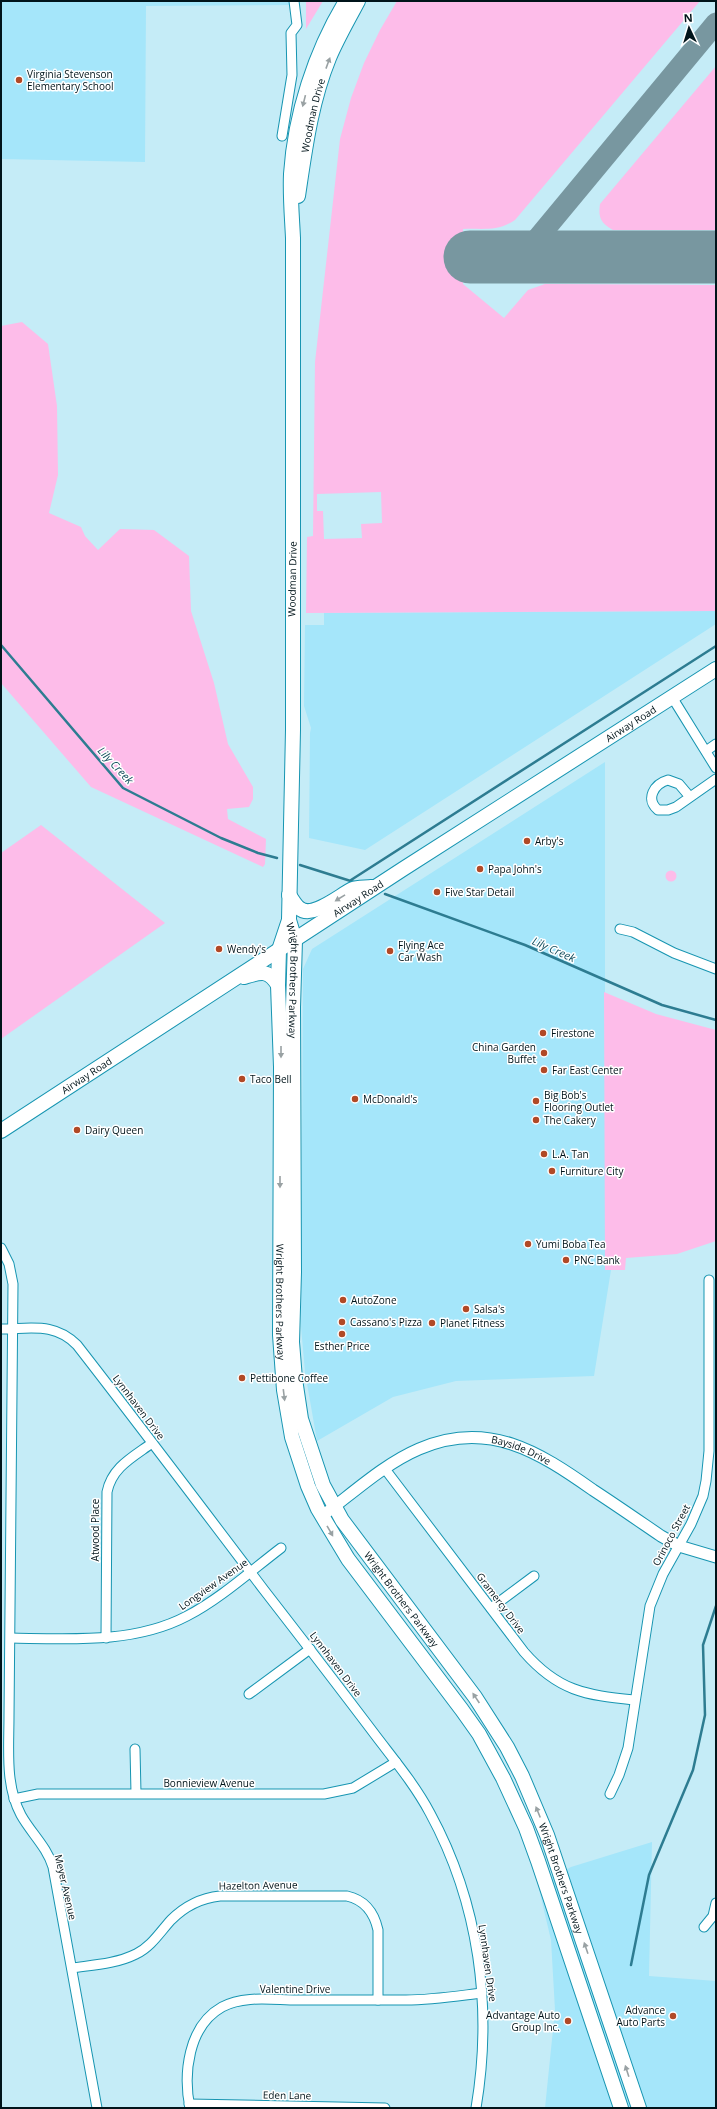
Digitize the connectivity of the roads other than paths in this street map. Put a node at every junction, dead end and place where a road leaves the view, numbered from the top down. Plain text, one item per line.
1 (294, 1) edge
2 (346, 1) edge
3 (358, 1) edge
4 (282, 136) dead end
5 (293, 238) junction
6 (716, 669) edge
7 (672, 697) junction
8 (716, 744) edge
9 (706, 751) junction
10 (716, 768) edge
11 (716, 779) edge
12 (690, 796) dead end
13 (376, 886) junction
14 (289, 895) junction
15 (289, 920) joint
16 (620, 929) dead end
17 (286, 945) junction
18 (716, 968) edge
19 (232, 980) junction
20 (278, 985) junction
21 (1, 1131) edge
22 (1, 1248) edge
23 (709, 1280) dead end
24 (1, 1329) edge
25 (13, 1329) junction
26 (152, 1443) junction
27 (385, 1469) junction
28 (335, 1506) junction
29 (322, 1516) junction
30 (680, 1546) junction
31 (281, 1548) dead end
32 (716, 1558) edge
33 (251, 1571) junction
34 (534, 1576) dead end
35 (491, 1608) junction
36 (11, 1638) junction
37 (106, 1638) junction
38 (310, 1649) junction
39 (249, 1694) dead end
40 (634, 1700) junction
41 (5, 1716) edge
42 (134, 1748) dead end
43 (396, 1762) junction
44 (136, 1793) junction
45 (610, 1794) dead end
46 (14, 1799) junction
47 (716, 1903) edge
48 (704, 1927) dead end
49 (72, 1968) junction
50 (482, 1993) junction
51 (378, 2000) junction
52 (189, 2106) edge
53 (97, 2108) edge
54 (385, 2108) edge
55 (476, 2108) edge
56 (621, 2108) edge
57 (640, 2108) edge

1 - 4 street
2 -> 5 main road, Woodman Drive
5 -> 3 main road, Woodman Drive
5 - 14 main road, Woodman Drive
6 - 7 main road, Airway Road
7 - 9 street
7 - 13 main road, Airway Road
8 - 9 street
9 - 10 street
11 - 12 street
13 -> 14 main road
13 - 17 main road, Airway Road
14 - 15 main road, Woodman Drive
15 - 17 main road, Wright Brothers Parkway
16 - 18 street
17 - 19 main road, Airway Road
17 - 20 main road, Wright Brothers Parkway
17 - 28 main road, Wright Brothers Parkway
19 - 20 main road
19 - 21 main road, Airway Road
20 -> 29 main road, Wright Brothers Parkway
22 - 25 street, Meyer Avenue
23 - 30 street, Orinoco Street
24 - 25 street, Lynnhaven Drive
25 - 26 street, Lynnhaven Drive
25 - 36 street, Meyer Avenue
26 - 33 street, Lynnhaven Drive
26 - 37 street, Atwood Place
27 - 28 street, Bayside Drive
27 - 30 street, Bayside Drive
27 - 35 street, Gramercy Drive
28 - 29 street, Bayside Drive
57 -> 28 main road, Wright Brothers Parkway
29 -> 56 main road, Wright Brothers Parkway
30 - 32 street, Bayside Drive
30 - 40 street, Orinoco Street
31 - 33 street, Longview Avenue
33 - 37 street, Longview Avenue
33 - 38 street, Lynnhaven Drive
34 - 35 street
35 - 40 street, Gramercy Drive
36 - 37 street, Longview Avenue
36 - 41 street, Meyer Avenue
38 - 39 street
38 - 43 street, Lynnhaven Drive
40 - 45 street, Orinoco Street
41 - 46 street, Meyer Avenue
42 - 44 street
43 - 44 street, Bonnieview Avenue
43 - 50 street, Lynnhaven Drive
44 - 46 street, Bonnieview Avenue
46 - 49 street, Meyer Avenue
47 - 48 street
49 - 51 street, Hazelton Avenue
49 - 53 street, Meyer Avenue
50 - 51 street, Valentine Drive
50 - 55 street, Lynnhaven Drive
51 - 52 street, Valentine Drive
52 - 54 street, Eden Lane

